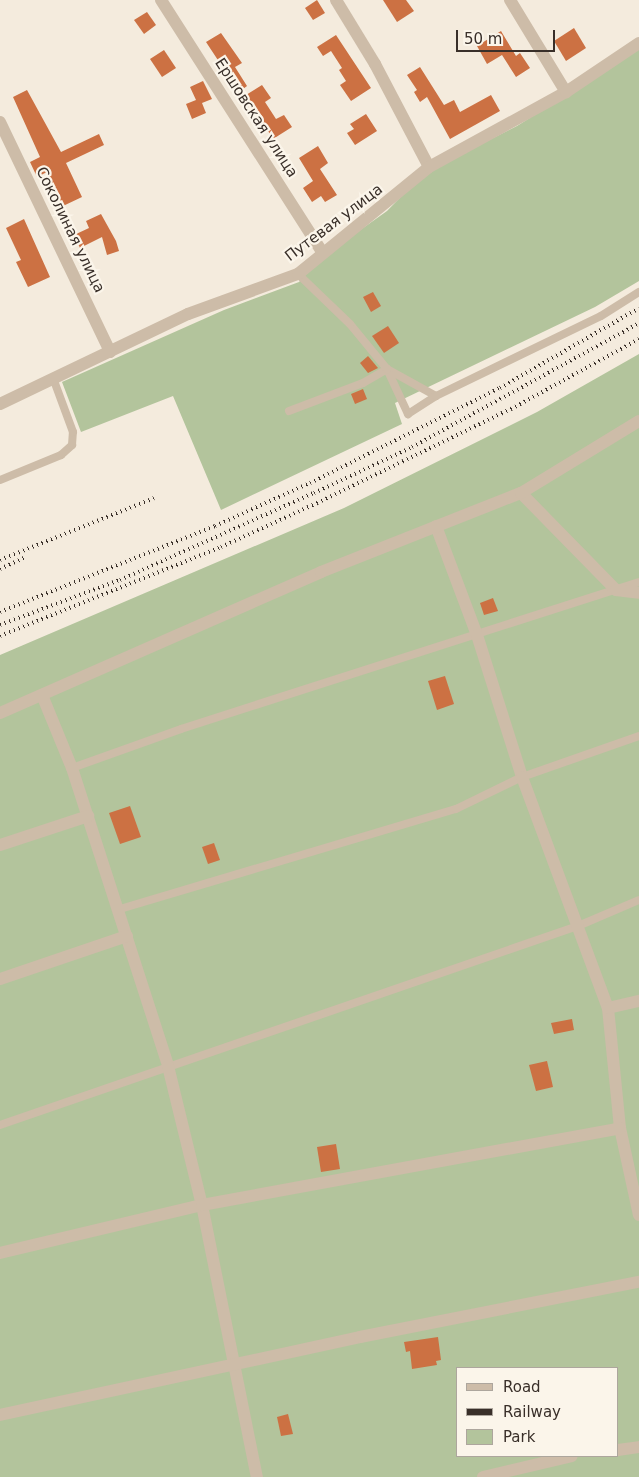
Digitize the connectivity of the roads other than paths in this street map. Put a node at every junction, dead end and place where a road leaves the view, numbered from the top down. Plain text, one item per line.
1 (161, 0) edge
2 (336, 0) edge
3 (510, 0) edge
4 (639, 43) edge
5 (566, 92) junction
6 (0, 122) edge
7 (429, 167) junction
8 (323, 253) junction
9 (298, 274) junction
10 (639, 292) edge
11 (110, 352) junction
12 (387, 369) junction
13 (53, 378) junction
14 (436, 396) junction
15 (0, 404) edge
16 (289, 411) dead end
17 (639, 420) edge
18 (0, 480) edge
19 (521, 493) junction
20 (436, 526) junction
21 (639, 582) edge
22 (616, 590) junction
23 (639, 593) edge
24 (477, 635) junction
25 (42, 695) junction
26 (0, 713) edge
27 (639, 736) edge
28 (72, 768) junction
29 (522, 777) junction
30 (88, 816) junction
31 (0, 845) edge
32 (639, 900) edge
33 (120, 909) junction
34 (578, 926) junction
35 (127, 936) junction
36 (0, 979) edge
37 (639, 1001) edge
38 (608, 1008) junction
39 (168, 1066) junction
40 (0, 1125) edge
41 (620, 1128) junction
42 (202, 1205) junction
43 (639, 1216) edge
44 (0, 1253) edge
45 (639, 1282) edge
46 (232, 1365) junction
47 (0, 1415) edge
48 (639, 1447) edge
49 (619, 1450) edge
50 (568, 1457) edge
51 (257, 1477) edge
52 (483, 1477) edge

1 - 8 street, Ершовская улица
2 - 7 street
3 - 5 street
4 - 5 street, Путевая улица
5 - 7 street, Путевая улица
6 - 11 street, Соколиная улица
7 - 8 street, Путевая улица
8 - 9 street, Путевая улица
9 - 11 street, Путевая улица
9 - 12 lane
10 - 14 lane
11 - 13 street, Путевая улица
12 - 14 lane
12 - 14 lane
12 - 16 lane
13 - 15 street, Путевая улица
13 - 18 lane
17 - 19 street
19 - 20 street
19 - 22 street
20 - 24 street
20 - 25 street
21 - 22 lane
22 - 23 street
22 - 24 lane
24 - 28 lane
24 - 29 street
25 - 26 street
25 - 28 street
27 - 29 lane
28 - 30 street
29 - 33 lane
29 - 34 street
30 - 31 street
30 - 33 street
32 - 34 lane
33 - 35 street
34 - 38 street
34 - 39 lane
35 - 36 street
35 - 39 street
37 - 38 street
38 - 41 street
39 - 40 lane
39 - 42 street
41 - 42 street
41 - 43 street
42 - 44 street
42 - 46 street
45 - 46 street
46 - 47 street
46 - 51 street
48 - 49 street
50 - 52 street

